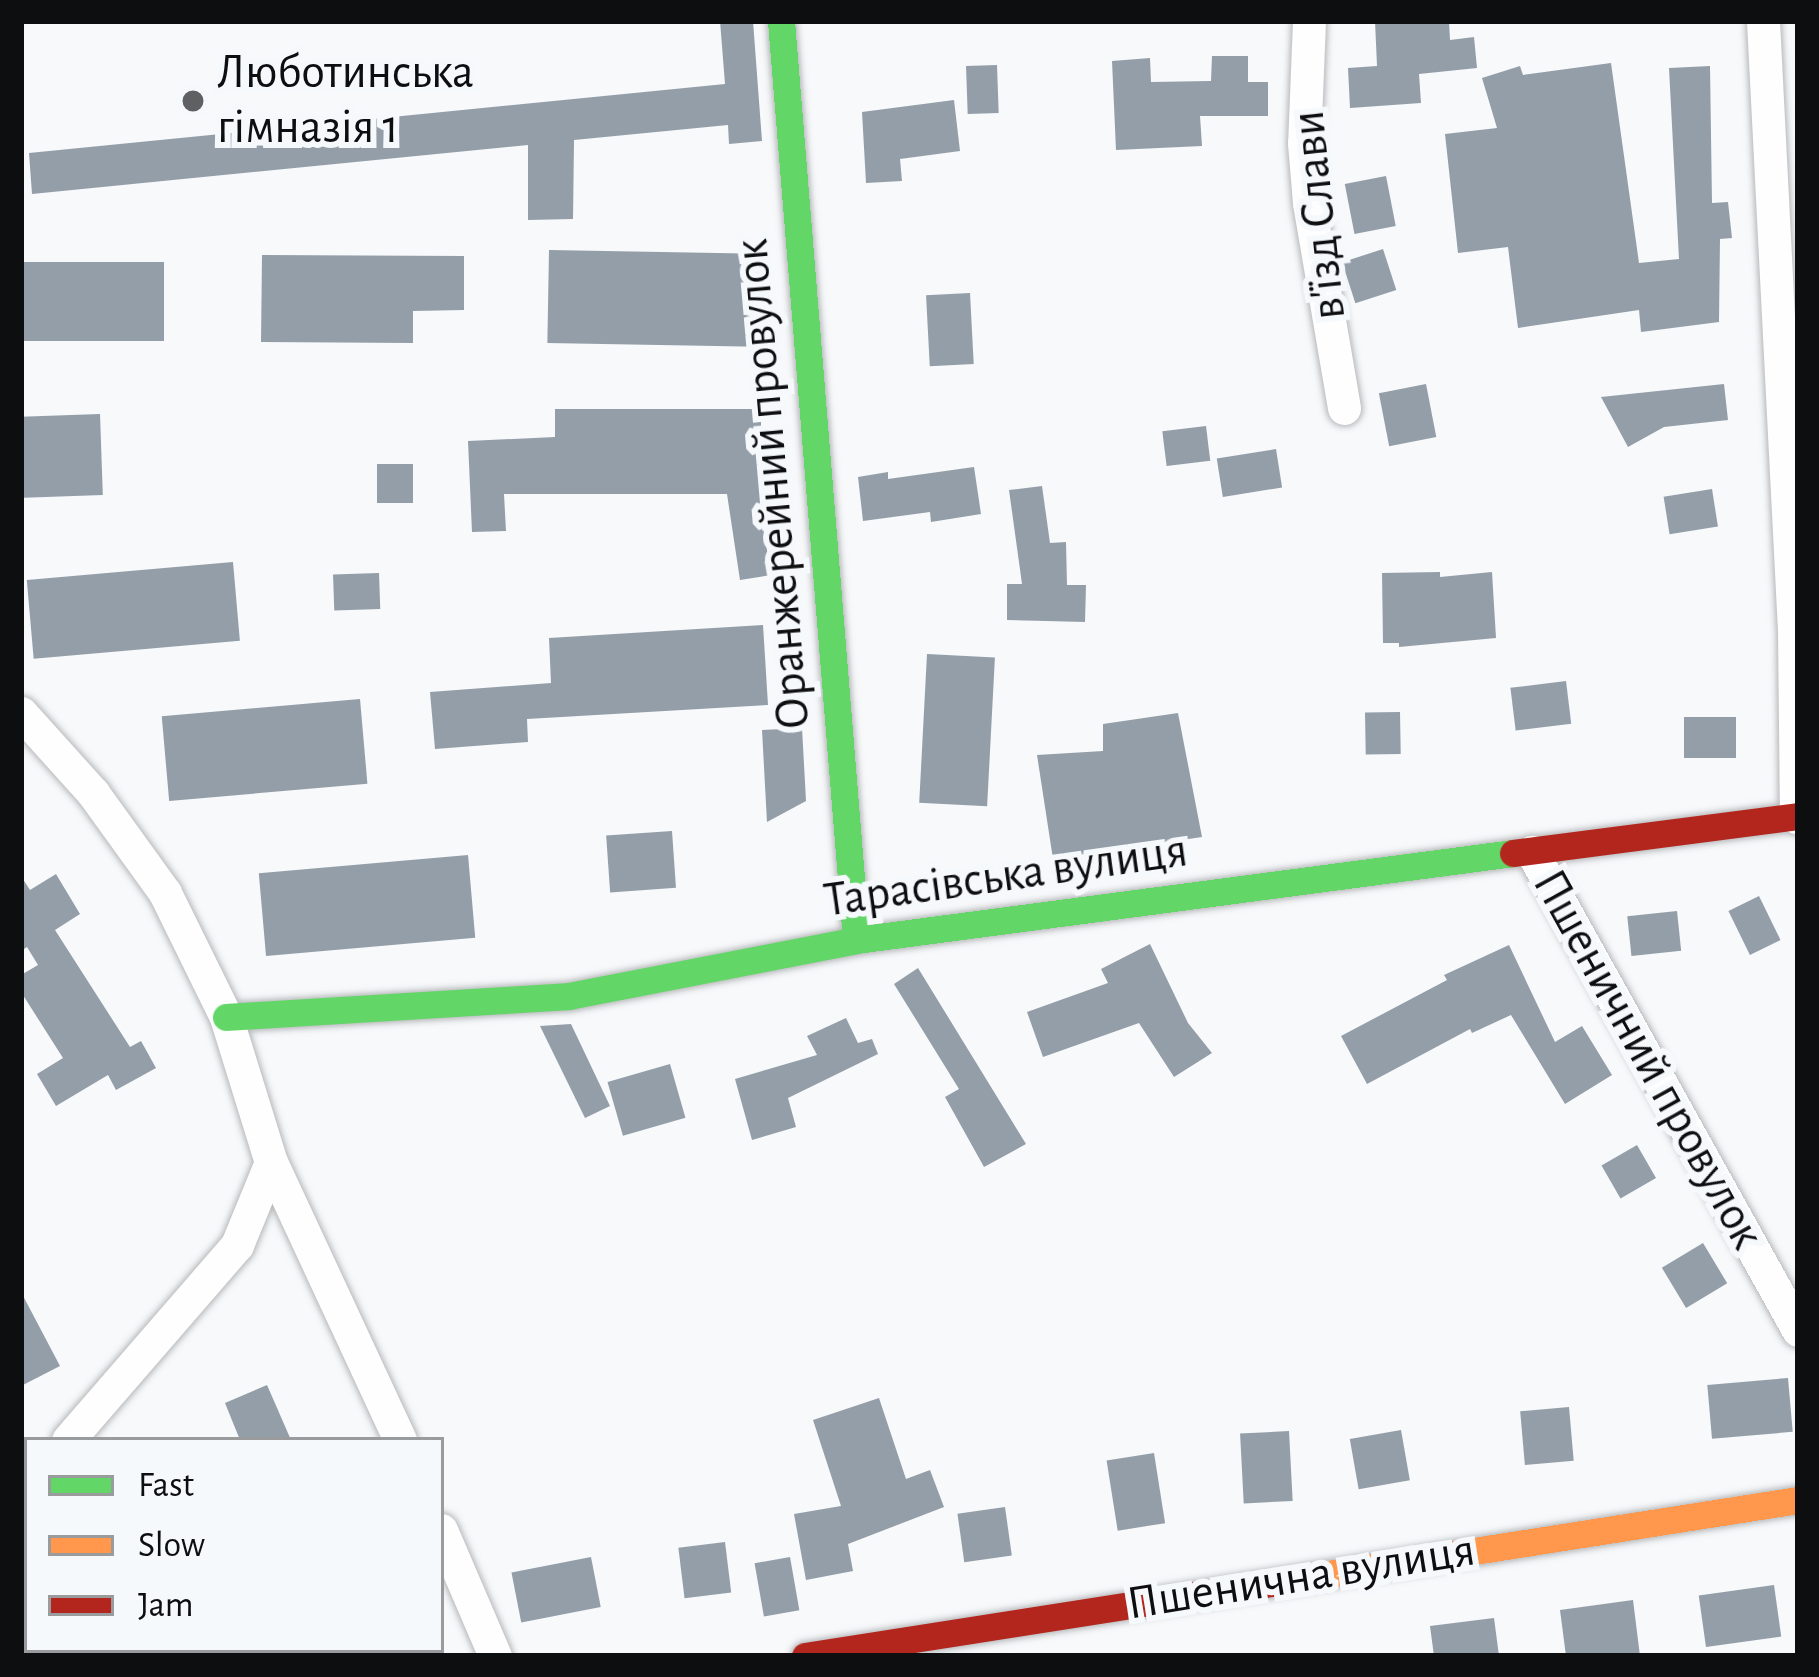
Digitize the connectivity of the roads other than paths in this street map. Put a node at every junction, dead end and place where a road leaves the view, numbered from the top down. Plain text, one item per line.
1 (781, 21) edge
2 (1309, 21) edge
3 (1763, 21) edge
4 (1344, 408) dead end
5 (21, 713) edge
6 (1797, 816) edge
7 (1532, 852) junction
8 (856, 940) junction
9 (226, 1017) junction
10 (272, 1162) junction
11 (1798, 1330) edge
12 (71, 1437) edge
13 (399, 1437) edge
14 (1798, 1500) edge
15 (444, 1537) edge
16 (495, 1656) edge
17 (805, 1656) edge

1 - 8 street, Оранжерейний провулок
2 - 4 street, в'їзд Слави
3 - 6 street
5 - 9 street
6 - 7 street, Тарасівська вулиця
7 - 8 street, Тарасівська вулиця
7 - 11 street, Пшеничний провулок
8 - 9 street, Тарасівська вулиця
9 - 10 street
10 - 12 street
10 - 13 street
14 - 17 street, Пшенична вулиця
15 - 16 street

